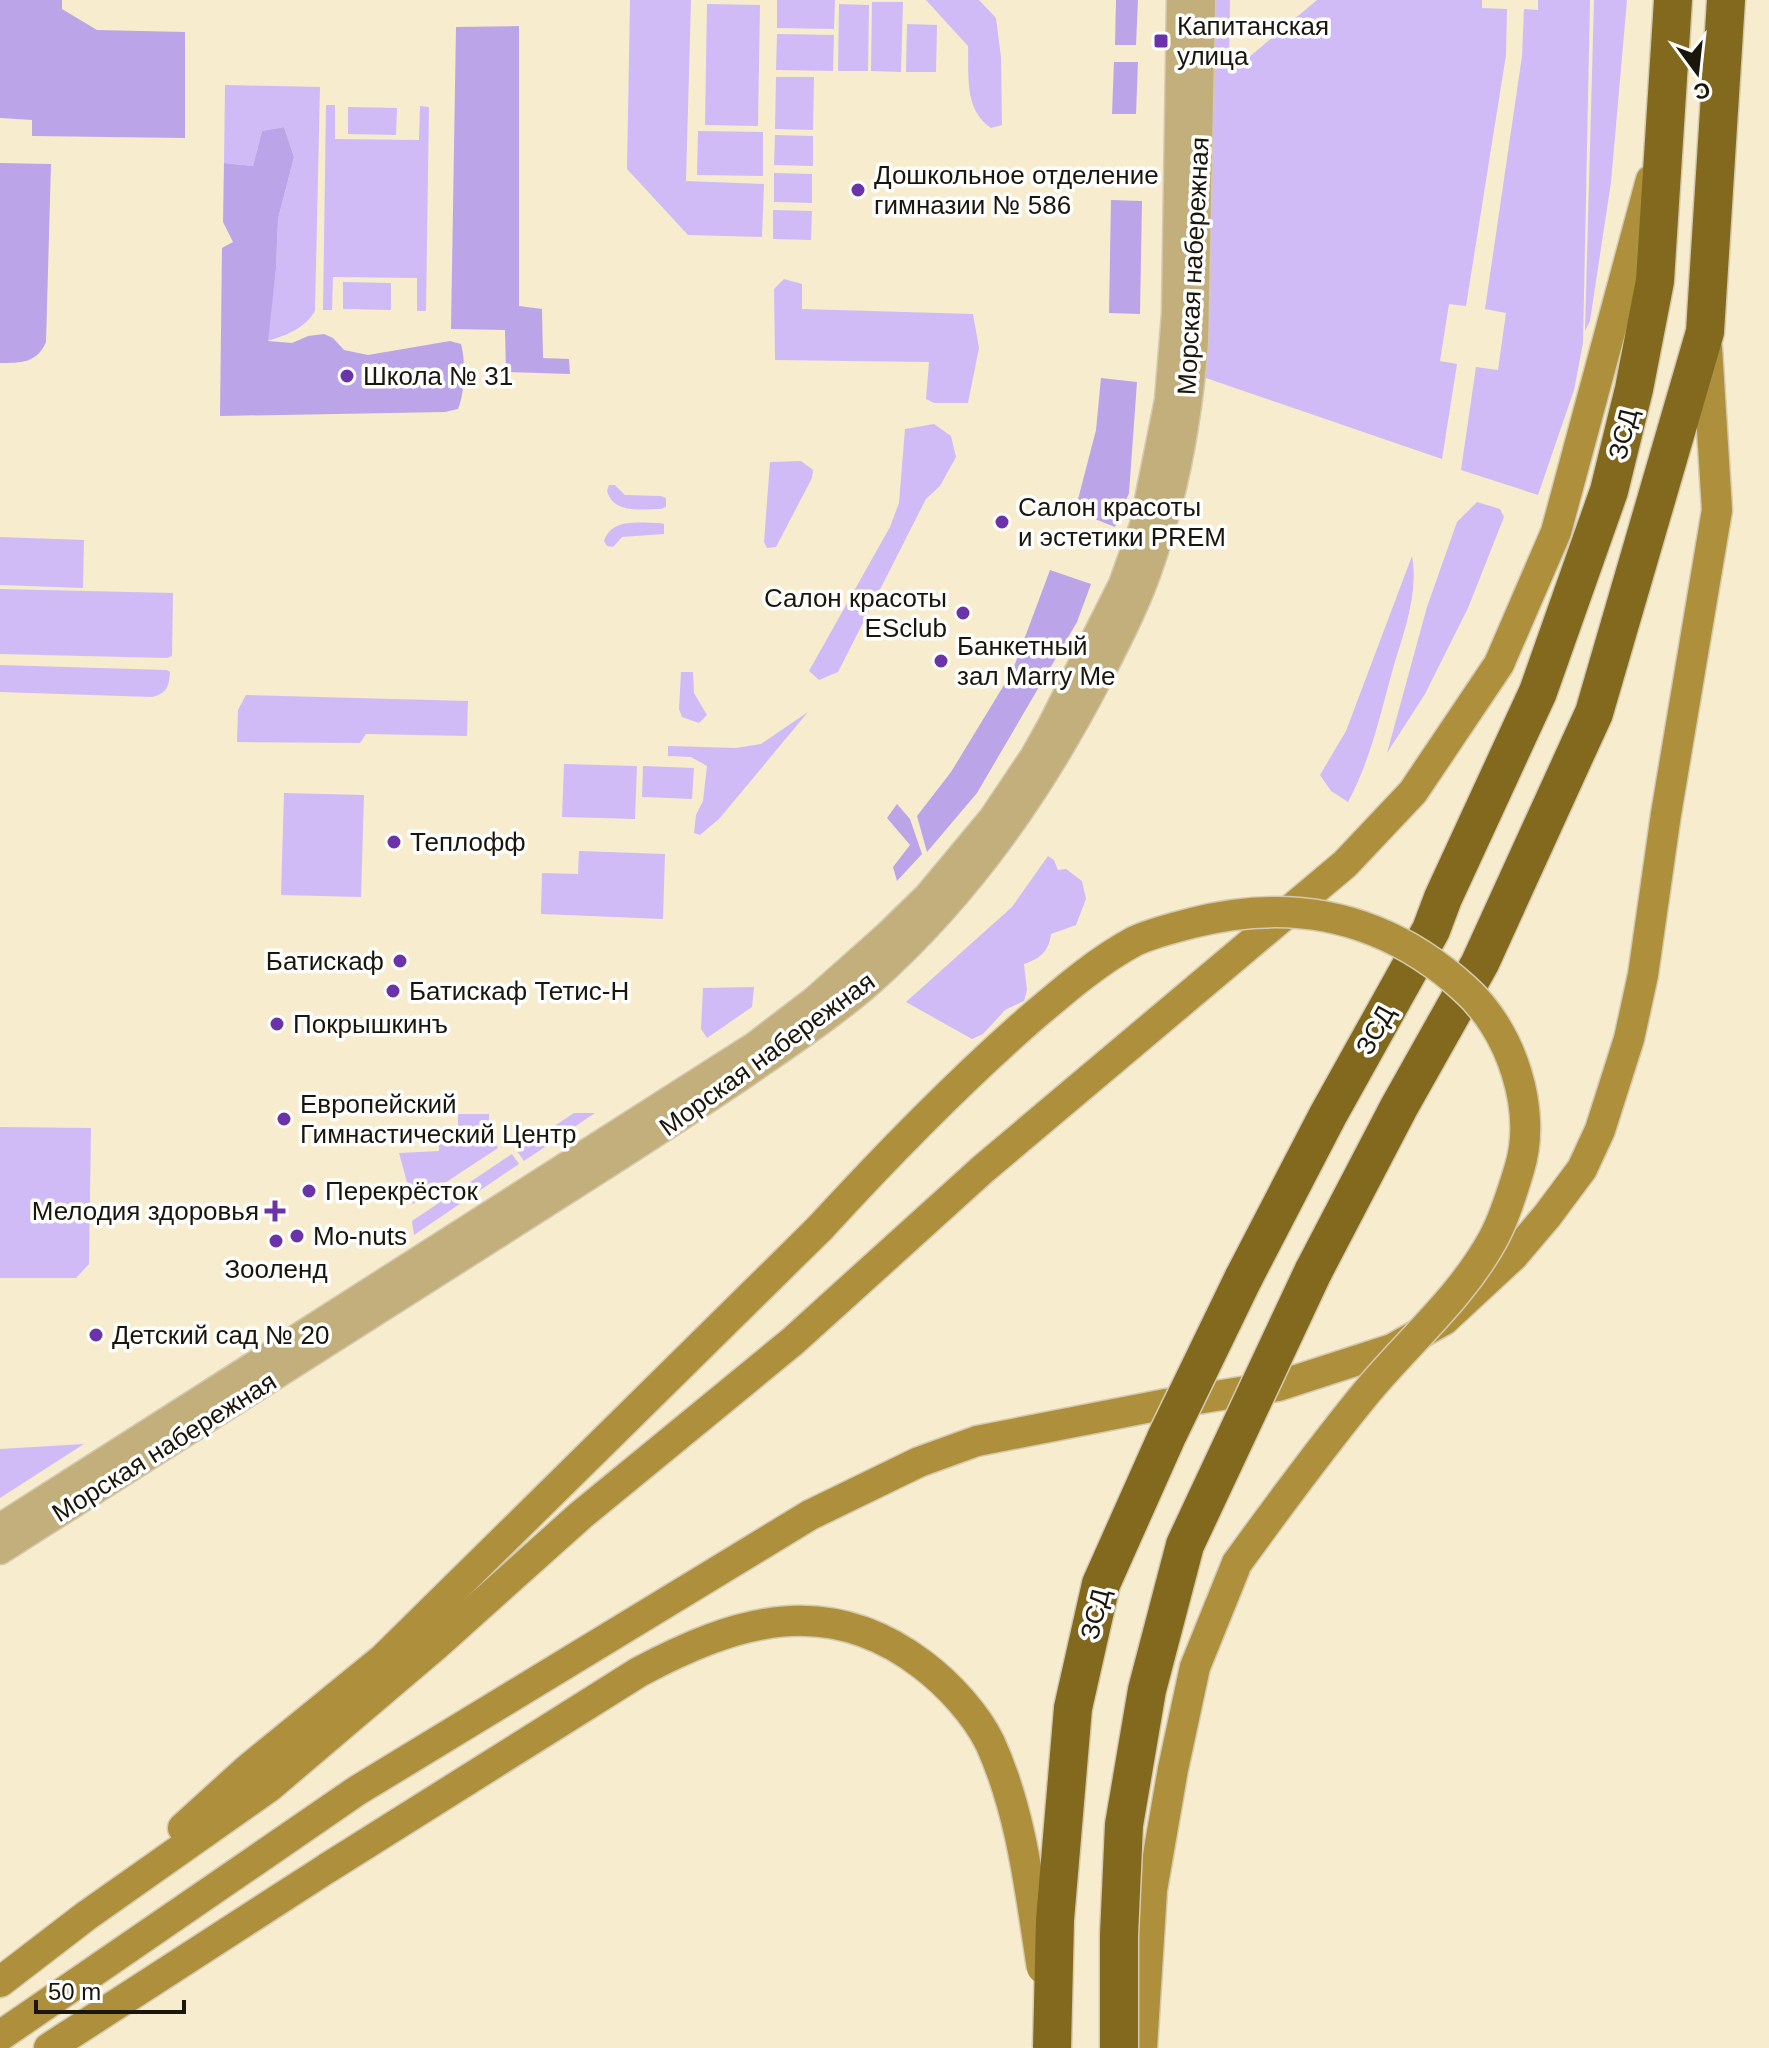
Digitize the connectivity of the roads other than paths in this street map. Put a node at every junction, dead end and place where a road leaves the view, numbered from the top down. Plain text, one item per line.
1 (1180, 0) edge
2 (1202, 0) edge
3 (1673, 0) edge
4 (1726, 0) edge
5 (1666, 124) junction
6 (1705, 332) junction
7 (0, 1527) edge
8 (0, 1551) edge
9 (86, 1916) junction
10 (0, 1982) edge
11 (0, 2036) edge
12 (1052, 2040) edge
13 (49, 2048) edge
14 (1119, 2048) edge
15 (1142, 2048) edge

1 - 7 street, Морская набережная
2 - 8 street, Морская набережная
3 - 5 highway, ЗСД
4 - 6 highway, ЗСД
5 - 9 main road
5 - 12 highway, ЗСД, bridge
6 - 11 main road
6 - 14 highway, ЗСД, bridge
9 - 10 main road
9 - 15 main road, bridge
12 - 13 main road, bridge

